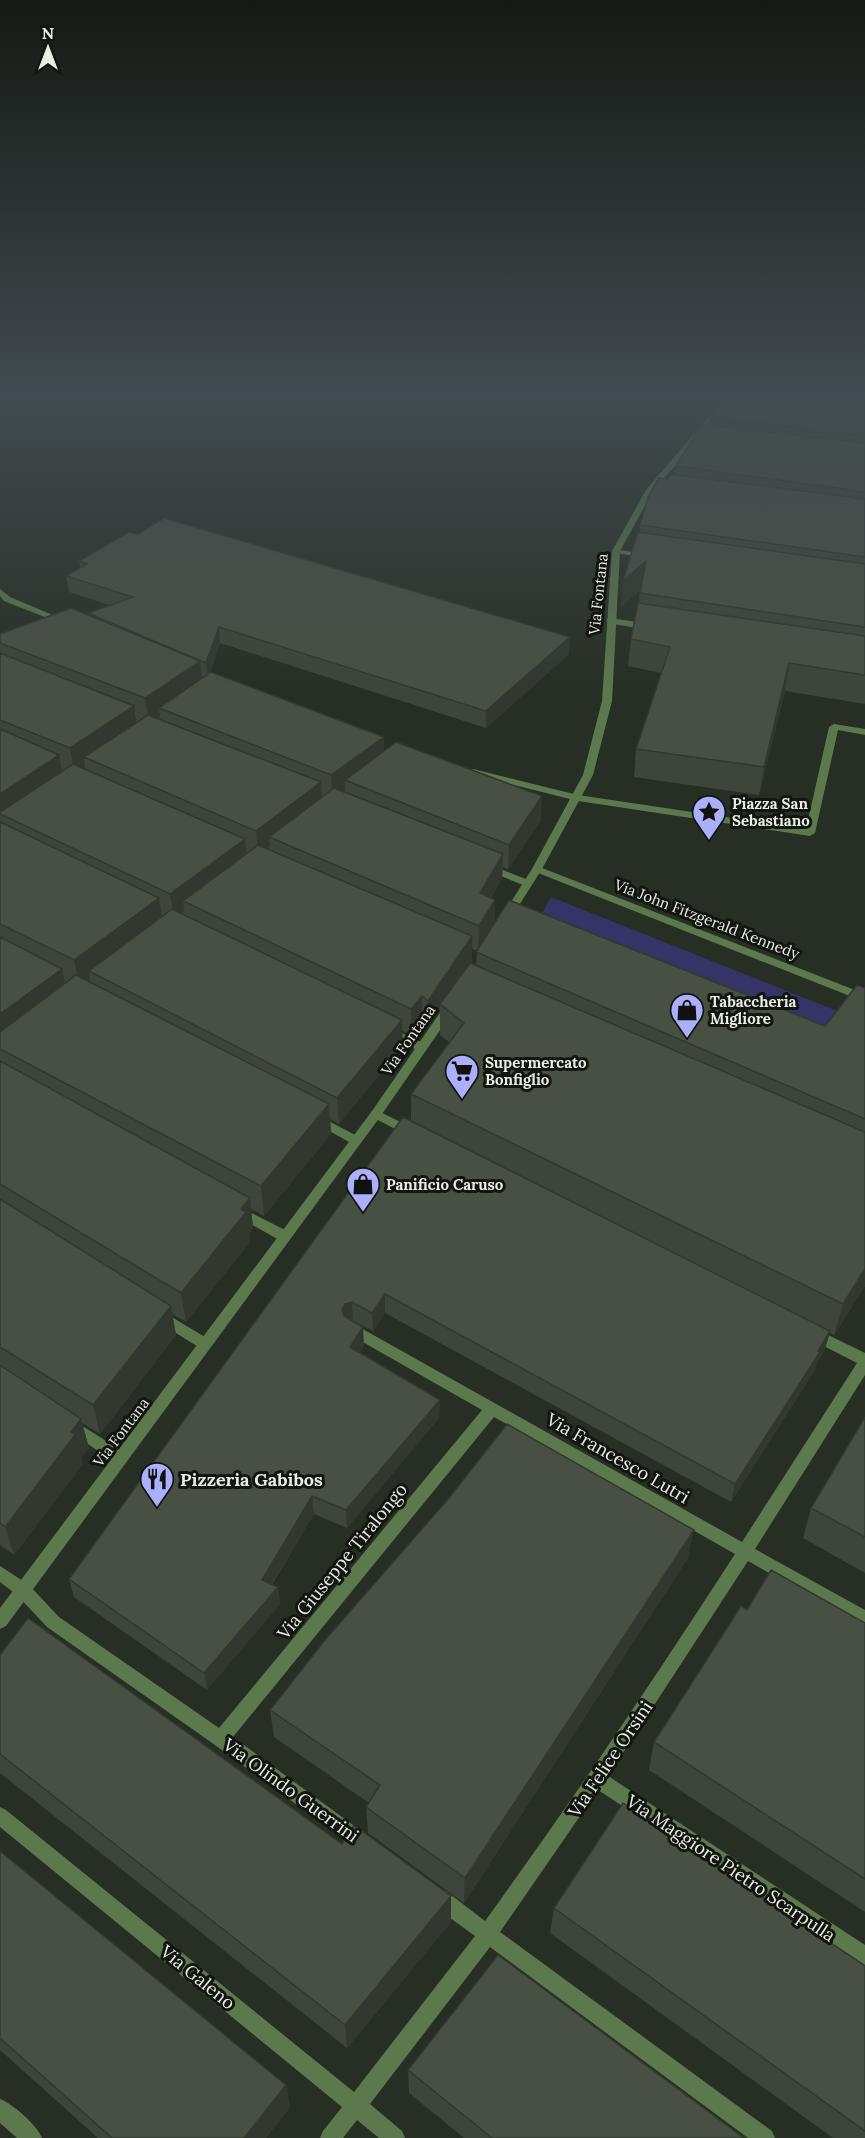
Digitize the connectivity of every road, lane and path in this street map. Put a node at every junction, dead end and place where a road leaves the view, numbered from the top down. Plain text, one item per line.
1 (654, 493) edge
2 (616, 551) junction
3 (661, 558) edge
4 (3, 595) edge
5 (610, 621) junction
6 (74, 626) edge
7 (656, 628) edge
8 (865, 732) edge
9 (462, 769) edge
10 (578, 798) junction
11 (485, 866) edge
12 (537, 869) junction
13 (527, 883) junction
14 (499, 931) edge
15 (459, 994) edge
16 (865, 998) edge
17 (378, 1026) edge
18 (421, 1047) junction
19 (303, 1112) edge
20 (376, 1114) junction
21 (355, 1140) junction
22 (429, 1141) edge
23 (233, 1208) edge
24 (284, 1236) junction
25 (146, 1307) edge
26 (801, 1328) edge
27 (352, 1329) edge
28 (205, 1344) junction
29 (865, 1361) edge
30 (492, 1409) junction
31 (56, 1415) edge
32 (120, 1458) junction
33 (744, 1553) junction
34 (0, 1573) edge
35 (23, 1590) junction
36 (865, 1619) edge
37 (0, 1621) edge
38 (221, 1739) junction
39 (597, 1779) junction
40 (0, 1816) edge
41 (375, 1851) edge
42 (423, 1886) edge
43 (490, 1934) junction
44 (865, 1956) edge
45 (357, 2106) junction
46 (0, 2109) edge
47 (32, 2138) edge
48 (330, 2138) edge
49 (395, 2138) edge
50 (765, 2138) edge

1 - 2 street, Via Fontana
2 - 3 street
2 - 5 street, Via Fontana
4 - 6 street
5 - 7 street
5 - 10 street, Via Fontana
8 - 10 street
9 - 10 street
10 - 12 street, Via Fontana
11 - 13 street
12 - 13 street, Via Fontana
12 - 16 street, Via John Fitzgerald Kennedy
13 - 14 street, Via Fontana
15 - 18 street, Via Fontana
17 - 18 street
18 - 20 street, Via Fontana
19 - 21 street
20 - 21 street, Via Fontana
20 - 22 street
21 - 24 street, Via Fontana
23 - 24 street
24 - 28 street, Via Fontana
25 - 28 street
26 - 29 street
27 - 30 street, Via Francesco Lutri
28 - 32 street, Via Fontana
29 - 33 street, Via Felice Orsini
30 - 33 street, Via Francesco Lutri
30 - 38 street, Via Giuseppe Tiralongo
31 - 32 street
32 - 35 street, Via Fontana
33 - 36 street, Via Francesco Lutri
33 - 39 street, Via Felice Orsini
34 - 35 street, Via Olindo Guerrini
35 - 37 street, Via Fontana
35 - 38 street, Via Olindo Guerrini
38 - 41 street, Via Olindo Guerrini
39 - 43 street, Via Felice Orsini
39 - 44 street, Via Maggiore Pietro Scarpulla
40 - 45 street, Via Galeno
42 - 43 street
43 - 45 street, Via Felice Orsini
43 - 50 street
45 - 48 street, Via Felice Orsini
45 - 49 street, Via Galeno
46 - 47 street

